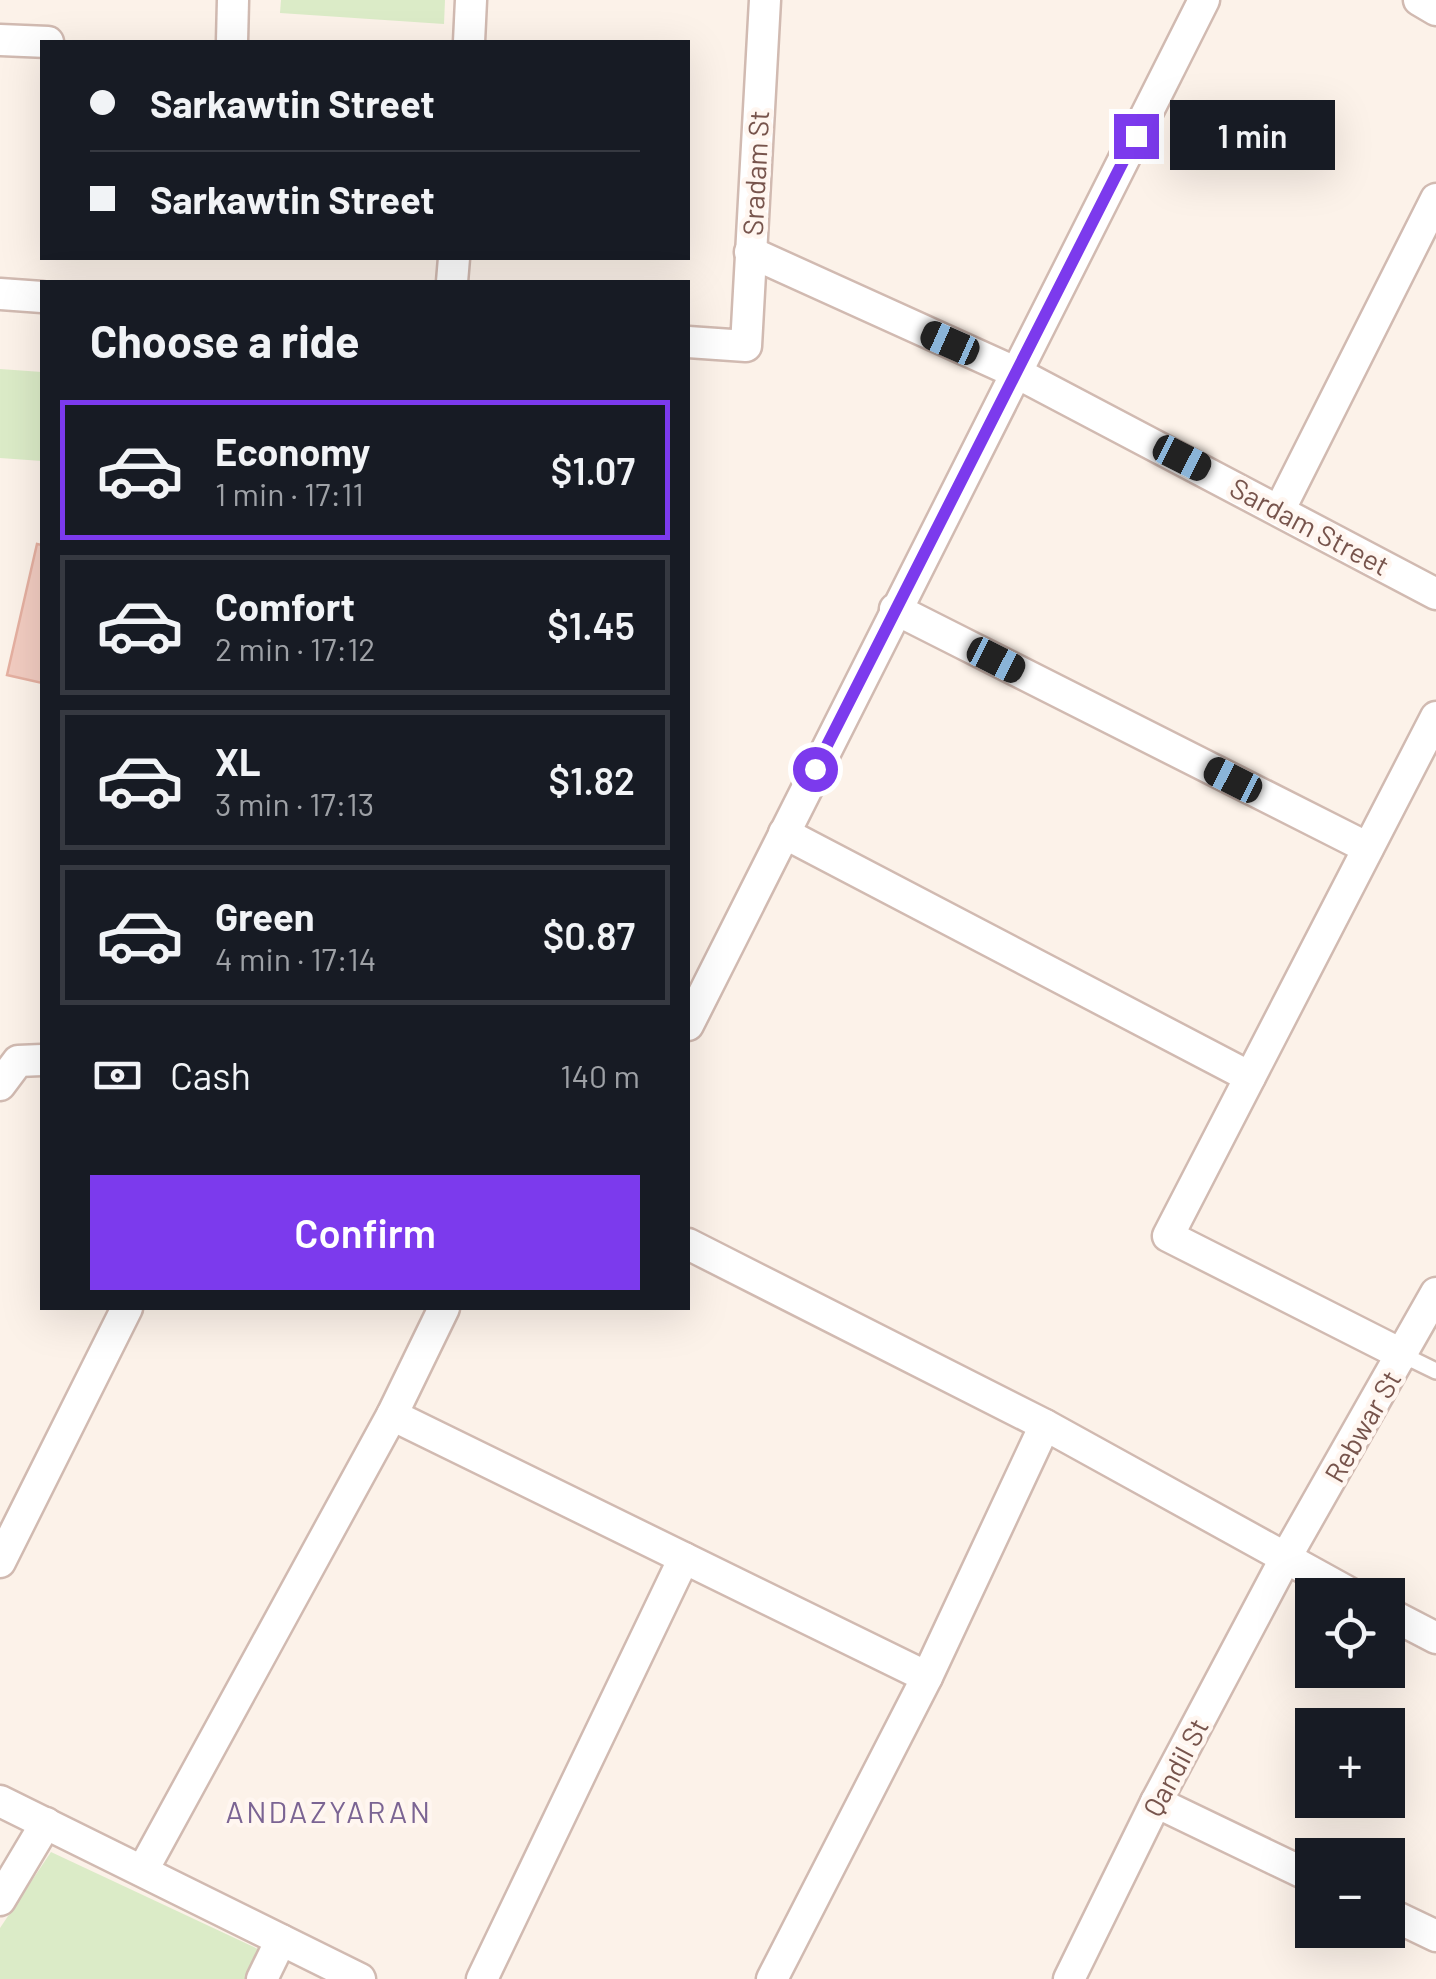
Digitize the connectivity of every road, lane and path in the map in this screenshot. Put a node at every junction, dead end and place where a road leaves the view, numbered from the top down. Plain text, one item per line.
1 (234, 0) edge
2 (472, 0) edge
3 (765, 0) edge
4 (1204, 0) edge
5 (1418, 0) edge
6 (1436, 10) edge
7 (0, 40) edge
8 (232, 40) edge
9 (468, 40) edge
10 (40, 42) edge
11 (1436, 198) edge
12 (750, 252) junction
13 (1424, 256) edge
14 (0, 294) edge
15 (40, 296) edge
16 (690, 342) edge
17 (1017, 373) junction
18 (1280, 509) junction
19 (1436, 594) edge
20 (894, 609) junction
21 (1436, 717) edge
22 (784, 833) junction
23 (1368, 848) junction
24 (690, 1021) edge
25 (40, 1060) edge
26 (1250, 1077) junction
27 (0, 1084) edge
28 (690, 1245) edge
29 (1436, 1293) edge
30 (126, 1310) edge
31 (443, 1310) edge
32 (1403, 1355) junction
33 (1436, 1371) edge
34 (392, 1414) junction
35 (1045, 1425) junction
36 (684, 1558) junction
37 (1286, 1558) junction
38 (0, 1562) edge
39 (1322, 1578) edge
40 (1405, 1622) edge
41 (1436, 1638) edge
42 (927, 1678) junction
43 (0, 1801) edge
44 (1156, 1802) junction
45 (46, 1823) junction
46 (1295, 1869) edge
47 (144, 1870) junction
48 (0, 1900) edge
49 (1405, 1921) edge
50 (1436, 1936) edge
51 (281, 1940) junction
52 (262, 1979) edge
53 (360, 1979) edge
54 (482, 1979) edge
55 (772, 1979) edge
56 (1068, 1979) edge

1 - 8 street
2 - 9 street
3 - 12 street, Sradam St
4 - 17 street
5 - 6 street
7 - 10 street
11 - 13 street
12 - 16 street, Sradam St
12 - 17 street, Sardam Street
13 - 18 street
14 - 15 street
17 - 18 street, Sardam Street
17 - 20 street
18 - 19 street, Sardam Street
20 - 22 street
20 - 23 street
21 - 23 street
22 - 24 street
22 - 26 street
23 - 26 street
25 - 27 street
26 - 32 street
28 - 35 street
29 - 32 street, Rebwar St
30 - 38 street
31 - 34 street
32 - 33 lane
32 - 37 street, Rebwar St
34 - 36 street
34 - 47 street
35 - 37 street
35 - 42 street
36 - 42 street
36 - 54 street
37 - 39 street
37 - 44 street, Qandil St
40 - 41 street
42 - 55 street
43 - 45 street
44 - 46 street
44 - 56 street, Qandil St
45 - 47 street
45 - 48 street
47 - 51 street
49 - 50 street
51 - 52 street
51 - 53 street

